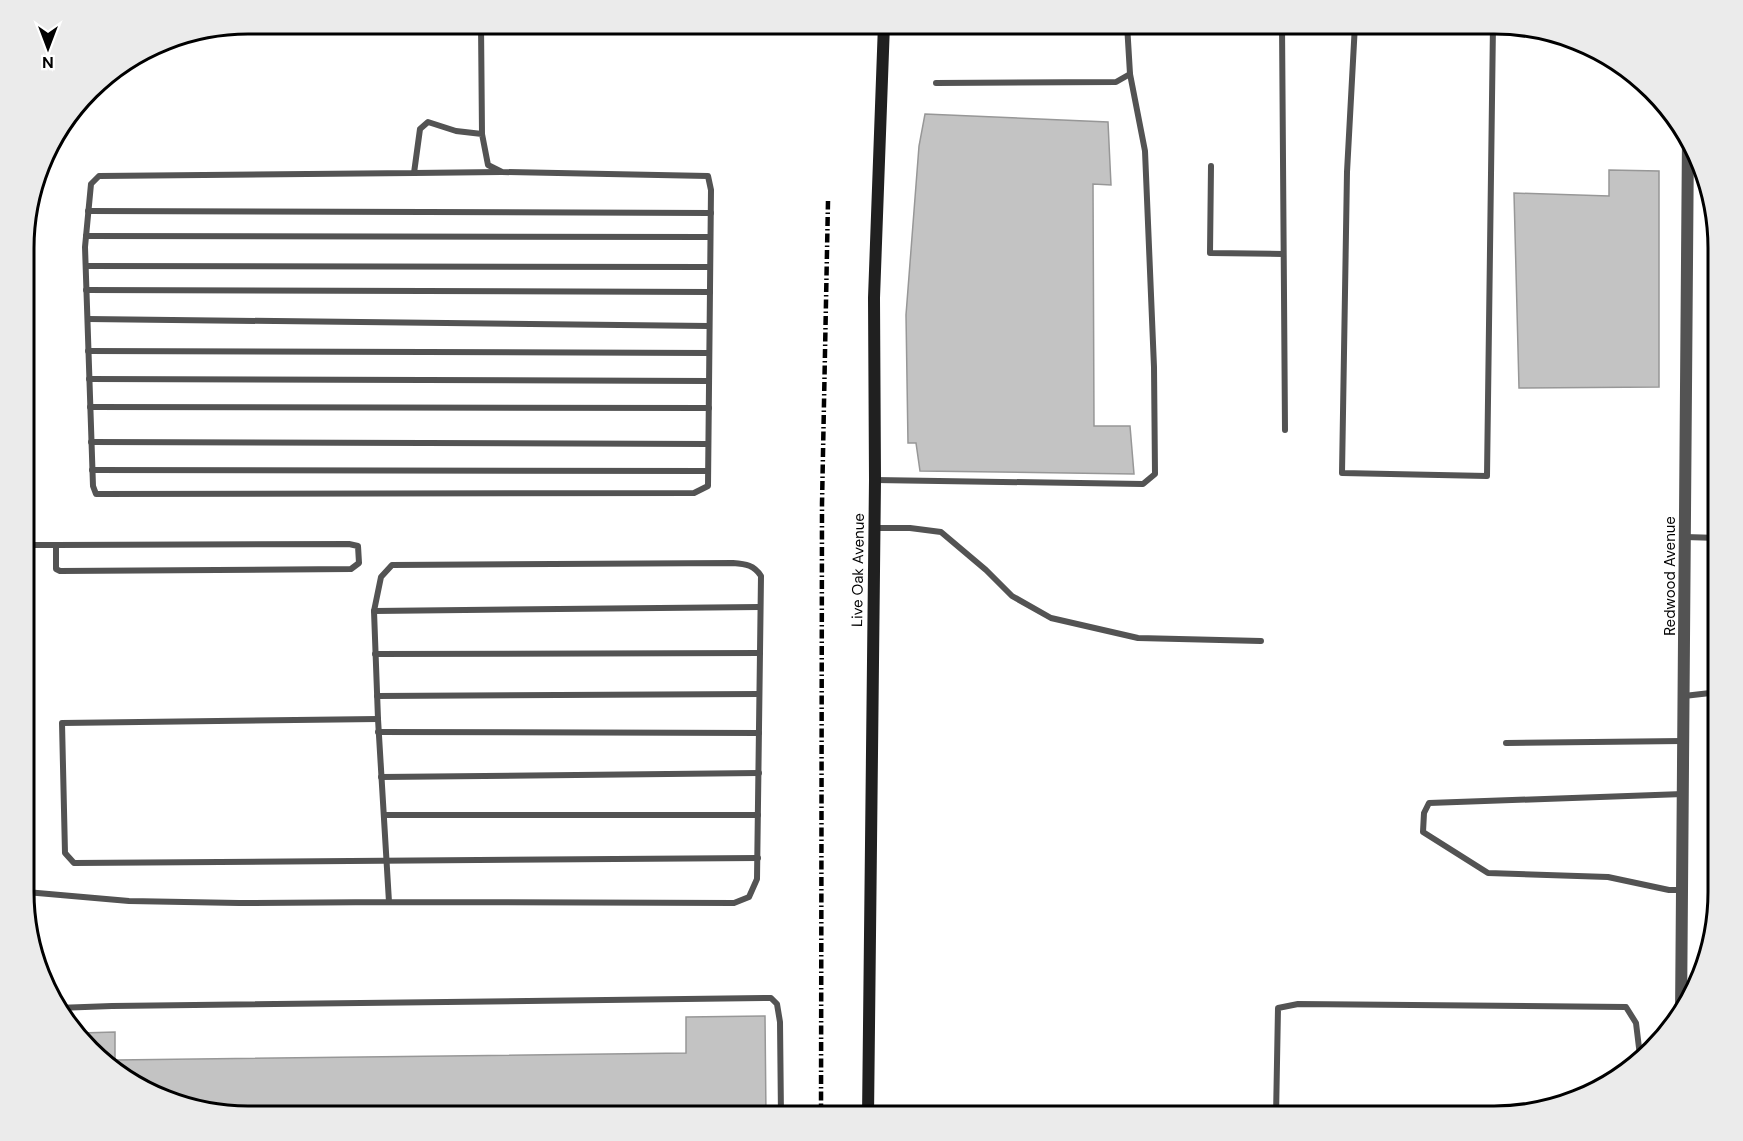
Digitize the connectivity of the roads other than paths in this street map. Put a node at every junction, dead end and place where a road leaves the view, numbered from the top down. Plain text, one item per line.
1 (481, 34) edge
2 (884, 34) edge
3 (1128, 34) edge
4 (1282, 34) edge
5 (1354, 34) edge
6 (1493, 34) edge
7 (1130, 74) junction
8 (936, 83) dead end
9 (482, 135) junction
10 (1688, 158) edge
11 (1210, 166) dead end
12 (502, 171) junction
13 (414, 173) junction
14 (88, 211) junction
15 (711, 213) junction
16 (86, 236) junction
17 (710, 237) junction
18 (1283, 254) junction
19 (86, 266) junction
20 (710, 267) junction
21 (86, 290) junction
22 (710, 292) junction
23 (88, 319) junction
24 (710, 326) junction
25 (88, 351) junction
26 (709, 353) junction
27 (89, 380) junction
28 (709, 381) junction
29 (90, 407) junction
30 (709, 408) junction
31 (1285, 430) dead end
32 (91, 442) junction
33 (708, 444) junction
34 (92, 470) junction
35 (708, 471) junction
36 (875, 480) junction
37 (873, 528) junction
38 (1685, 537) junction
39 (1708, 538) edge
40 (34, 545) edge
41 (56, 545) junction
42 (760, 607) junction
43 (374, 611) junction
44 (1261, 641) dead end
45 (760, 652) junction
46 (375, 654) junction
47 (1708, 693) edge
48 (759, 694) junction
49 (377, 696) junction
50 (1684, 696) junction
51 (378, 719) junction
52 (378, 732) junction
53 (759, 733) junction
54 (1683, 741) junction
55 (1506, 743) dead end
56 (759, 772) junction
57 (381, 777) junction
58 (1683, 794) junction
59 (384, 815) junction
60 (758, 815) junction
61 (758, 858) junction
62 (386, 862) junction
63 (1682, 890) junction
64 (34, 893) edge
65 (389, 903) junction
66 (1681, 997) edge
67 (69, 1008) edge
68 (1639, 1050) edge
69 (781, 1106) edge
70 (868, 1106) edge
71 (1276, 1106) edge

1 - 9 lane
2 - 36 street, Live Oak Avenue
3 - 7 lane
4 - 18 lane
5 - 6 lane
7 - 8 lane
7 - 36 lane
9 - 12 lane
9 - 13 lane
10 - 38 street, Redwood Avenue
11 - 18 lane
12 - 13 lane
12 - 15 lane
13 - 14 lane
14 - 15 lane
14 - 16 lane
15 - 17 lane
16 - 17 lane
16 - 19 lane
17 - 20 lane
18 - 31 lane
19 - 20 lane
19 - 21 lane
20 - 22 lane
21 - 22 lane
21 - 23 lane
22 - 24 lane
23 - 24 lane
23 - 25 lane
24 - 26 lane
25 - 26 lane
25 - 27 lane
26 - 28 lane
27 - 28 lane
27 - 29 lane
28 - 30 lane
29 - 30 lane
29 - 32 lane
30 - 33 lane
32 - 33 lane
32 - 34 lane
33 - 35 lane
34 - 35 lane
34 - 35 lane
36 - 37 street, Live Oak Avenue
37 - 44 lane
37 - 70 street, Live Oak Avenue
38 - 39 lane
38 - 50 street, Redwood Avenue
40 - 41 lane
41 - 41 lane
42 - 43 lane
42 - 43 lane
42 - 45 lane
43 - 46 lane
45 - 46 lane
45 - 48 lane
46 - 49 lane
47 - 50 lane
48 - 49 lane
48 - 53 lane
49 - 51 lane
50 - 54 street, Redwood Avenue
51 - 52 lane
51 - 62 lane
52 - 53 lane
52 - 57 lane
53 - 56 lane
54 - 55 lane
54 - 58 street, Redwood Avenue
56 - 57 lane
56 - 60 lane
57 - 59 lane
58 - 63 street, Redwood Avenue
58 - 63 lane
59 - 60 lane
59 - 62 lane
60 - 61 lane
61 - 62 lane
61 - 65 lane
62 - 65 lane
63 - 66 street, Redwood Avenue
64 - 65 lane
67 - 69 lane
68 - 71 lane

